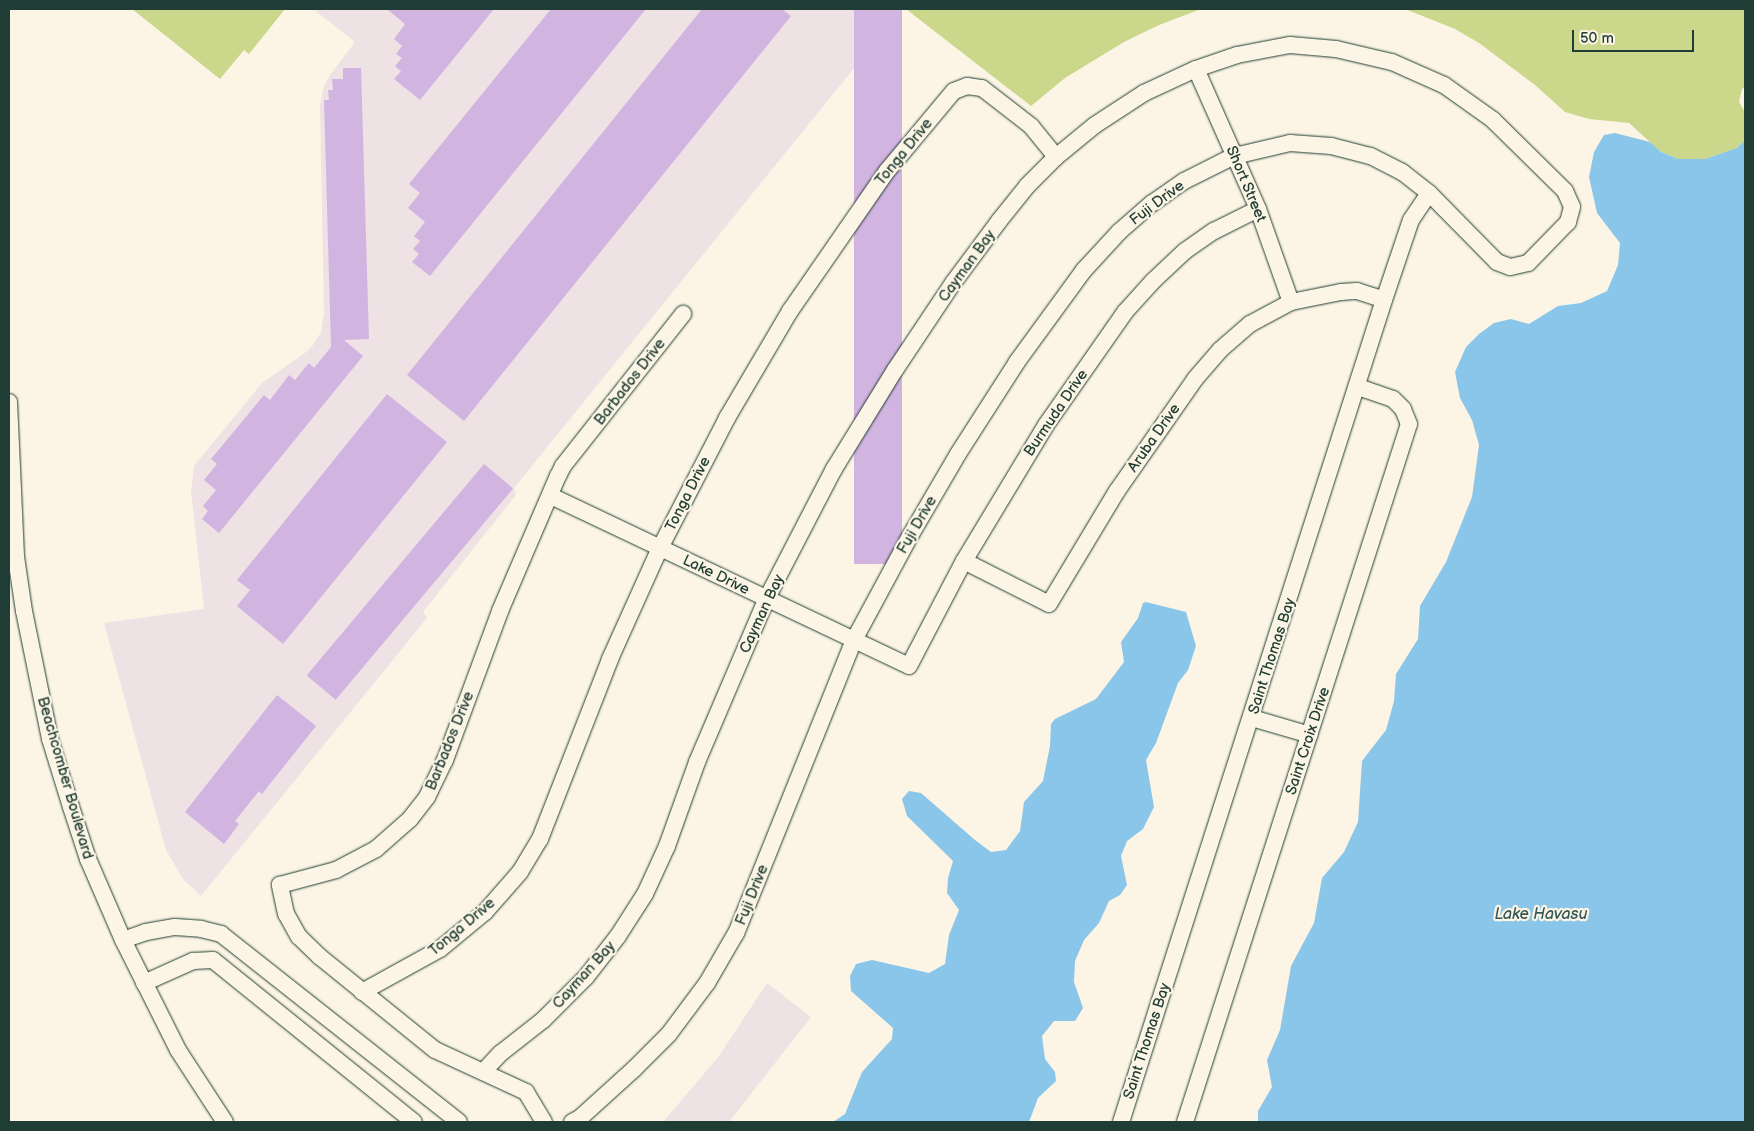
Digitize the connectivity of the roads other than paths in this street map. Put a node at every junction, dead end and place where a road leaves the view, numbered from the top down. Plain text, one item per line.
1 (1196, 69) junction
2 (1234, 156) junction
3 (1056, 157) junction
4 (1429, 193) junction
5 (1258, 209) junction
6 (1384, 300) junction
7 (1291, 302) junction
8 (683, 314) dead end
9 (1358, 387) junction
10 (9, 402) edge
11 (551, 496) junction
12 (12, 536) edge
13 (660, 548) junction
14 (964, 561) junction
15 (766, 600) junction
16 (854, 640) junction
17 (909, 666) joint
18 (1252, 718) junction
19 (1310, 735) junction
20 (123, 940) junction
21 (144, 983) junction
22 (362, 992) junction
23 (482, 1072) junction
24 (225, 1122) edge
25 (414, 1122) edge
26 (459, 1122) edge
27 (544, 1122) edge
28 (572, 1122) edge
29 (1121, 1122) edge
30 (1185, 1122) edge

1 - 2 street, Short Street
1 - 3 street, Fuji Drive
1 - 4 street, Fuji Drive
2 - 4 street, Fuji Drive
2 - 5 street, Short Street
2 - 16 street, Fuji Drive
3 - 13 street, Tonga Drive
3 - 15 street, Cayman Bay
4 - 6 street, Saint Thomas Bay
5 - 7 street, Short Street
5 - 14 street, Burmuda Drive
6 - 7 street, Aruba Drive
6 - 9 street, Saint Thomas Bay
7 - 14 street, Aruba Drive
8 - 11 street, Barbados Drive
9 - 18 street, Saint Thomas Bay
9 - 19 street, Saint Croix Drive
10 - 12 street, Beachcomber Boulevard
11 - 13 street, Lake Drive
11 - 22 street, Barbados Drive
12 - 20 street, Beachcomber Boulevard
13 - 15 street, Lake Drive
13 - 22 street, Tonga Drive
14 - 17 street, Burmuda Drive
15 - 16 street, Lake Drive
15 - 23 street, Cayman Bay
16 - 17 street, Lake Drive
16 - 28 street, Fuji Drive
18 - 19 street
18 - 29 street, Saint Thomas Bay
19 - 30 street, Saint Croix Drive
20 - 21 street, Beachcomber Boulevard
20 - 26 street
21 - 24 street, Beachcomber Boulevard
21 - 25 street
22 - 23 street, Barbados Drive
23 - 27 street, Barbados Drive

